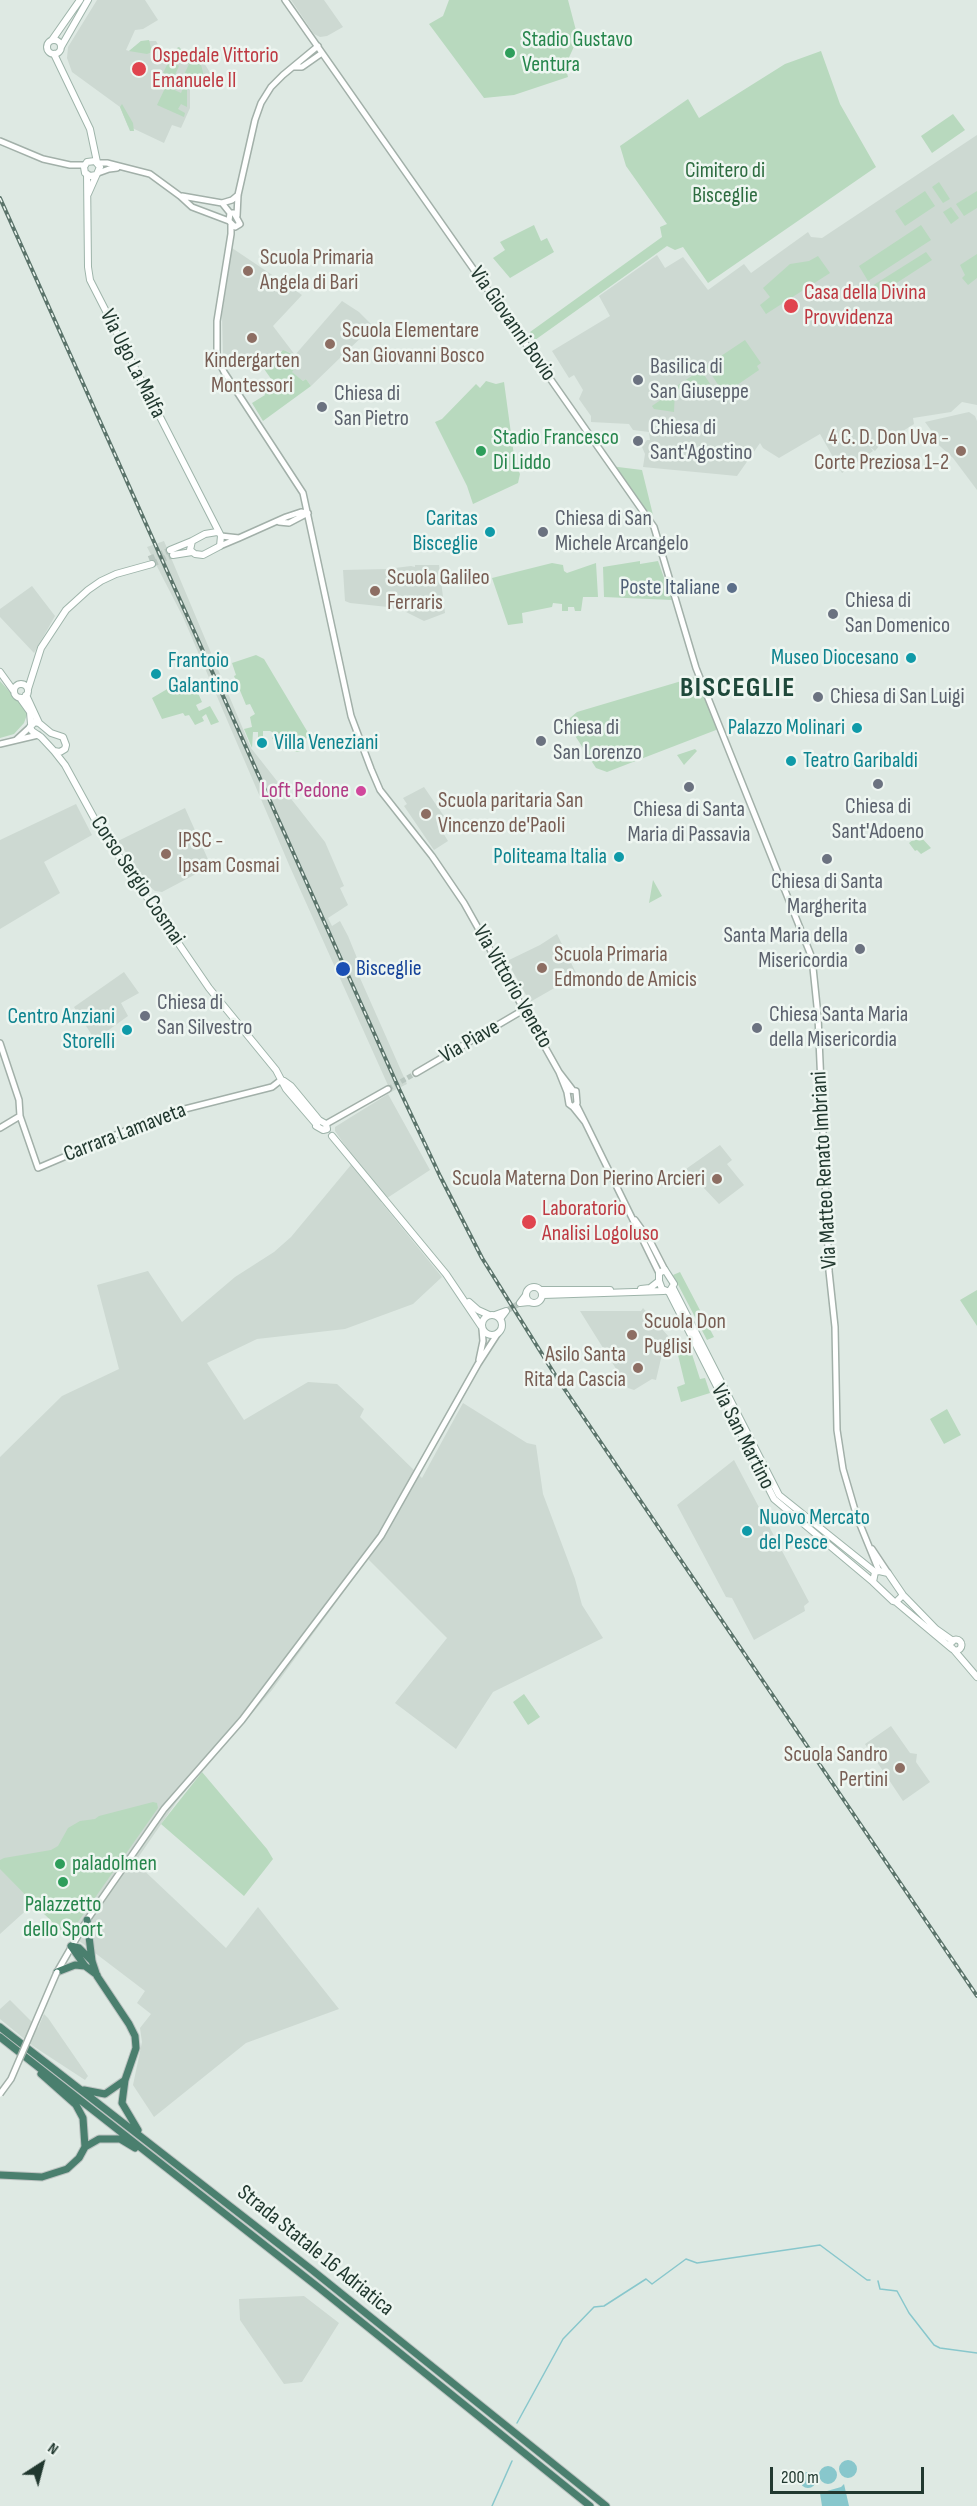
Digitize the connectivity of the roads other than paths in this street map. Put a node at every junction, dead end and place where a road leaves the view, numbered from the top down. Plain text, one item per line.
1 (80, 0) edge
2 (88, 0) edge
3 (285, 0) edge
4 (52, 40) junction
5 (318, 46) junction
6 (61, 48) junction
7 (322, 53) junction
8 (54, 54) junction
9 (295, 66) junction
10 (64, 71) junction
11 (0, 141) edge
12 (93, 143) junction
13 (87, 163) junction
14 (97, 163) junction
15 (70, 165) junction
16 (122, 168) junction
17 (86, 174) junction
18 (97, 174) junction
19 (180, 196) junction
20 (238, 197) junction
21 (86, 199) junction
22 (222, 203) junction
23 (233, 214) junction
24 (232, 224) junction
25 (308, 513) junction
26 (211, 519) junction
27 (205, 534) junction
28 (219, 534) junction
29 (239, 538) junction
30 (192, 541) junction
31 (220, 546) junction
32 (192, 552) junction
33 (150, 561) tunnel mouth
34 (696, 668) joint
35 (0, 672) edge
36 (31, 675) junction
37 (17, 686) junction
38 (25, 694) junction
39 (39, 723) junction
40 (31, 725) junction
41 (38, 735) junction
42 (15, 740) junction
43 (0, 744) edge
44 (64, 749) junction
45 (54, 751) junction
46 (65, 765) junction
47 (525, 1009) junction
48 (0, 1043) edge
49 (416, 1073) tunnel mouth
50 (281, 1080) junction
51 (388, 1089) tunnel mouth
52 (20, 1116) junction
53 (326, 1127) junction
54 (0, 1128) edge
55 (662, 1272) junction
56 (659, 1281) junction
57 (669, 1290) junction
58 (460, 1293) junction
59 (542, 1293) junction
60 (495, 1316) junction
61 (482, 1328) junction
62 (498, 1333) junction
63 (478, 1364) junction
64 (869, 1546) junction
65 (872, 1558) junction
66 (861, 1563) junction
67 (877, 1572) junction
68 (888, 1573) junction
69 (873, 1582) junction
70 (903, 1595) junction
71 (896, 1602) junction
72 (952, 1646) junction
73 (977, 1675) edge
74 (87, 1920) junction
75 (71, 1946) junction
76 (92, 1961) junction
77 (85, 1966) junction
78 (57, 1972) junction
79 (97, 1976) junction
80 (0, 2027) edge
81 (0, 2037) edge
82 (35, 2064) junction
83 (64, 2077) junction
84 (125, 2080) junction
85 (0, 2094) edge
86 (85, 2147) junction
87 (157, 2160) junction
88 (182, 2170) junction
89 (0, 2175) edge
90 (590, 2506) edge
91 (606, 2506) edge

1 - 4 main road
2 - 6 main road
3 - 5 street, Via Giovanni Bovio
4 - 6 main road
4 - 8 main road
5 - 7 street, Via Giovanni Bovio
5 - 9 street
6 - 8 main road
6 - 10 main road
7 - 9 street
7 - 34 street, Via Giovanni Bovio
8 - 10 main road
9 - 20 street
10 - 12 main road
11 - 15 street
12 - 13 main road, Via Ugo La Malfa
12 - 14 main road
13 - 14 main road
13 - 15 street
13 - 17 main road, Via Ugo La Malfa
14 - 16 street
14 - 18 main road
15 - 17 street
16 - 18 street
16 - 19 street
17 - 18 main road
17 - 21 main road, Via Ugo La Malfa
18 - 21 main road
19 - 22 street
19 - 24 street
20 - 22 street
20 - 23 street
21 - 26 main road, Via Ugo La Malfa
22 - 23 street
23 - 24 street
23 - 24 street
24 - 25 street, Via Vittorio Veneto
25 - 29 street
25 - 47 street, Via Vittorio Veneto
26 - 27 main road
26 - 28 main road, Via Ugo La Malfa
27 - 28 main road
27 - 30 main road
28 - 29 street
28 - 31 main road
29 - 31 street
30 - 32 main road
30 - 32 main road
31 - 32 main road
33 - 36 main road
34 - 64 street, Via Matteo Renato Imbriani
35 - 37 main road
36 - 37 main road
36 - 38 main road
37 - 38 main road
37 - 38 main road
38 - 39 main road
38 - 40 main road, Corso Sergio Cosmai
39 - 40 main road
39 - 44 main road
40 - 41 main road, Corso Sergio Cosmai
40 - 42 street
41 - 42 street
41 - 45 main road, Corso Sergio Cosmai
42 - 43 street
44 - 45 main road
44 - 46 main road, Corso Sergio Cosmai
45 - 46 main road, Corso Sergio Cosmai
46 - 50 main road, Corso Sergio Cosmai
47 - 49 street, Via Piave
47 - 55 street, Via Vittorio Veneto
48 - 52 street
50 - 52 street, Carrara Lamaveta
50 - 53 main road, Corso Sergio Cosmai
51 - 53 street
52 - 54 street
53 - 58 main road
55 - 56 main road
55 - 57 main road
56 - 57 main road
56 - 59 main road
57 - 59 main road
57 - 66 main road, Via San Martino
57 - 69 main road, Via San Martino
58 - 60 main road
58 - 61 main road
59 - 59 main road
60 - 61 main road
60 - 62 main road
61 - 62 main road
61 - 63 street
62 - 63 street
63 - 74 street
64 - 65 street
64 - 68 street
65 - 66 street
65 - 67 street
66 - 67 main road, Via San Martino
67 - 68 main road
67 - 69 main road
68 - 70 main road
69 - 71 main road, Via San Martino
70 - 71 main road
70 - 72 main road
71 - 72 main road, Via San Martino
72 - 73 main road
72 - 73 main road
74 - 75 street
74 - 76 highway
75 - 76 highway
75 - 77 highway
75 - 78 street
76 - 79 highway
77 - 78 highway
77 - 79 highway
78 - 85 street, bridge
79 - 84 highway
80 - 83 highway, Strada Statale 16 Adriatica
81 - 82 highway, Strada Statale 16 Adriatica
82 - 86 highway
82 - 87 highway, Strada Statale 16 Adriatica
83 - 84 highway
83 - 88 highway, Strada Statale 16 Adriatica
84 - 88 highway
86 - 87 highway
86 - 89 highway
87 - 90 highway, Strada Statale 16 Adriatica
88 - 91 highway, Strada Statale 16 Adriatica

